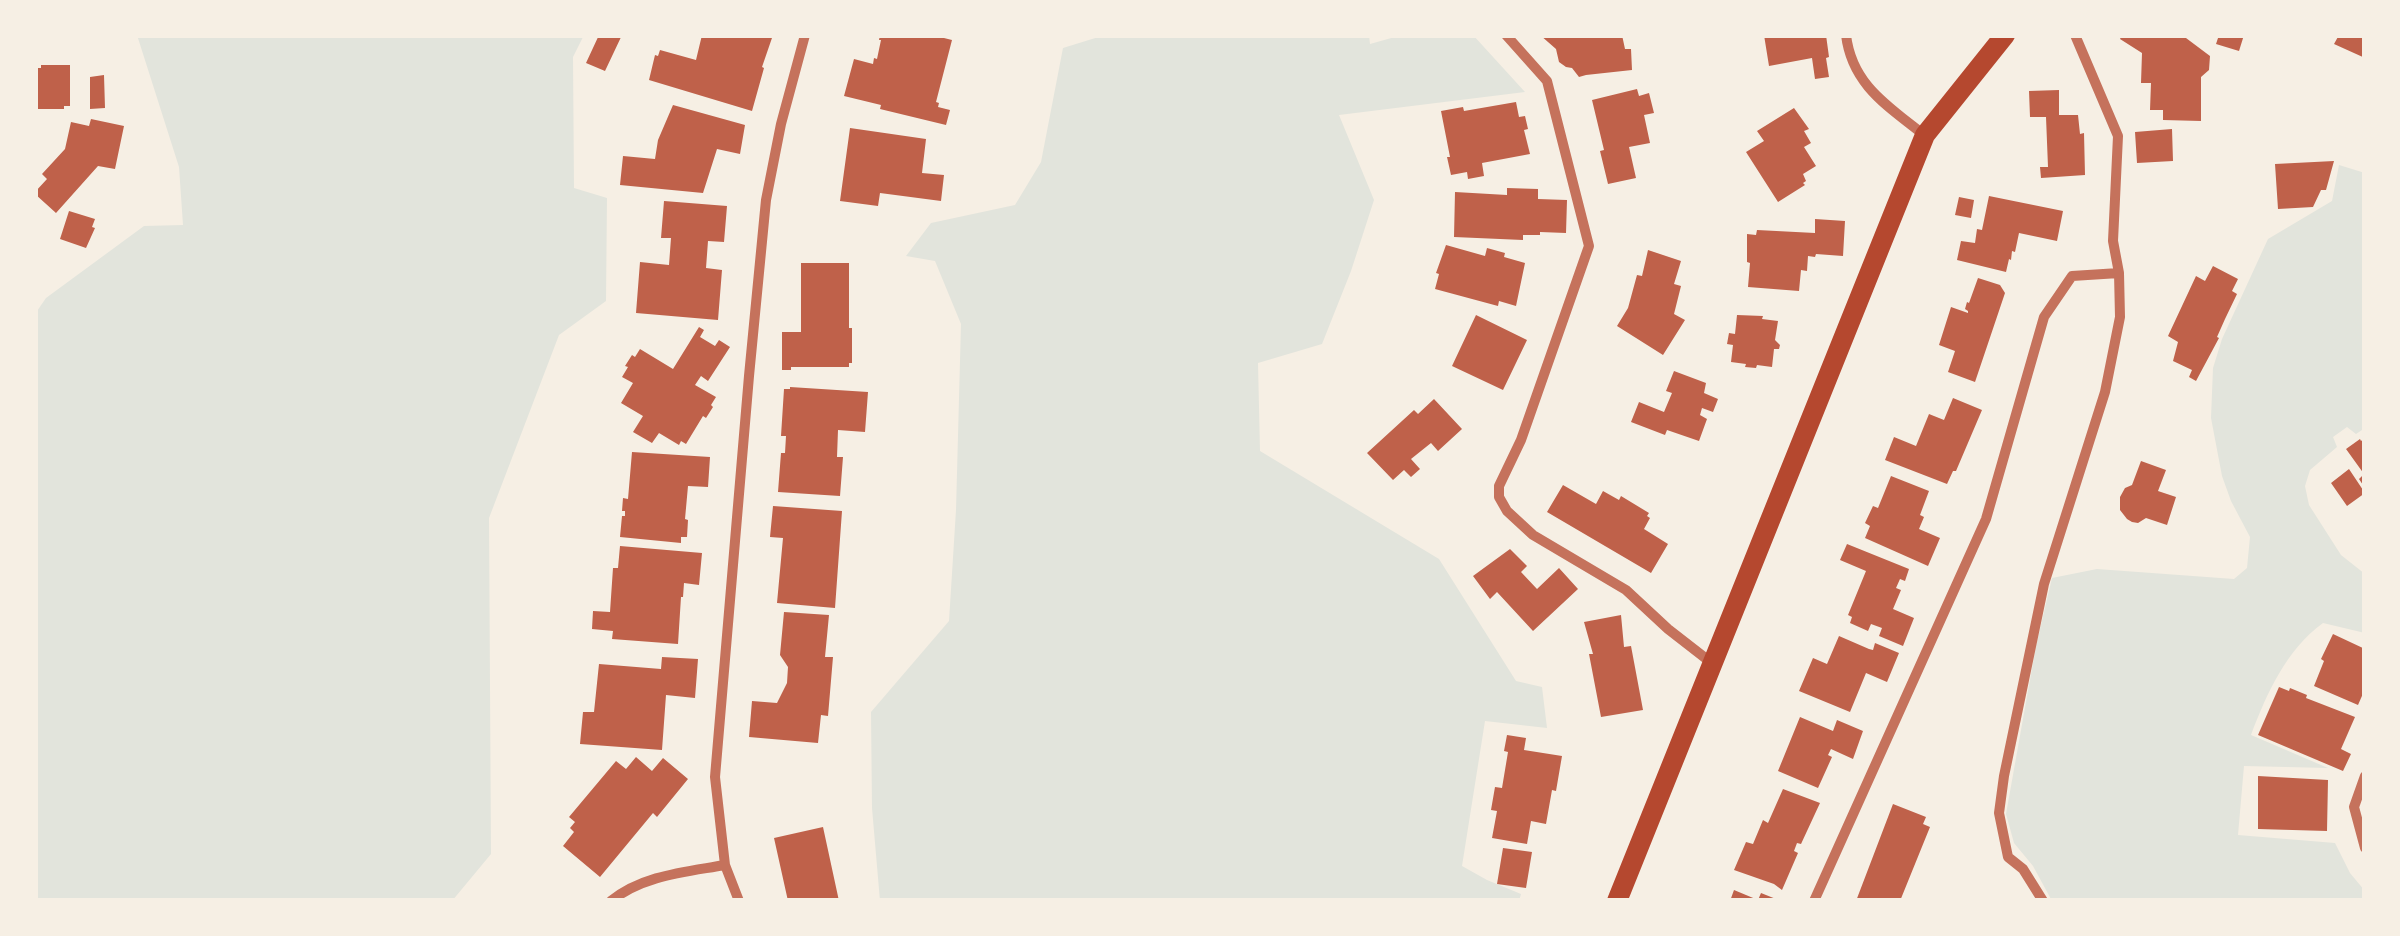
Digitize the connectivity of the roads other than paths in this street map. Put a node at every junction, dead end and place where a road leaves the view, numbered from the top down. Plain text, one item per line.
1 (806, 35) edge
2 (1506, 35) edge
3 (1846, 35) edge
4 (2005, 35) edge
5 (2074, 35) edge
6 (1925, 135) junction
7 (2119, 273) junction
8 (1714, 664) junction
9 (2365, 776) edge
10 (2365, 848) edge
11 (725, 864) junction
12 (610, 901) edge
13 (738, 901) edge
14 (1617, 901) edge
15 (1814, 901) edge
16 (2043, 901) edge

1 - 11 street
2 - 8 street
3 - 6 street
4 - 6 main road
5 - 7 street
6 - 8 main road
7 - 15 street
7 - 16 street
8 - 14 main road
9 - 10 street
11 - 12 street
11 - 13 street

